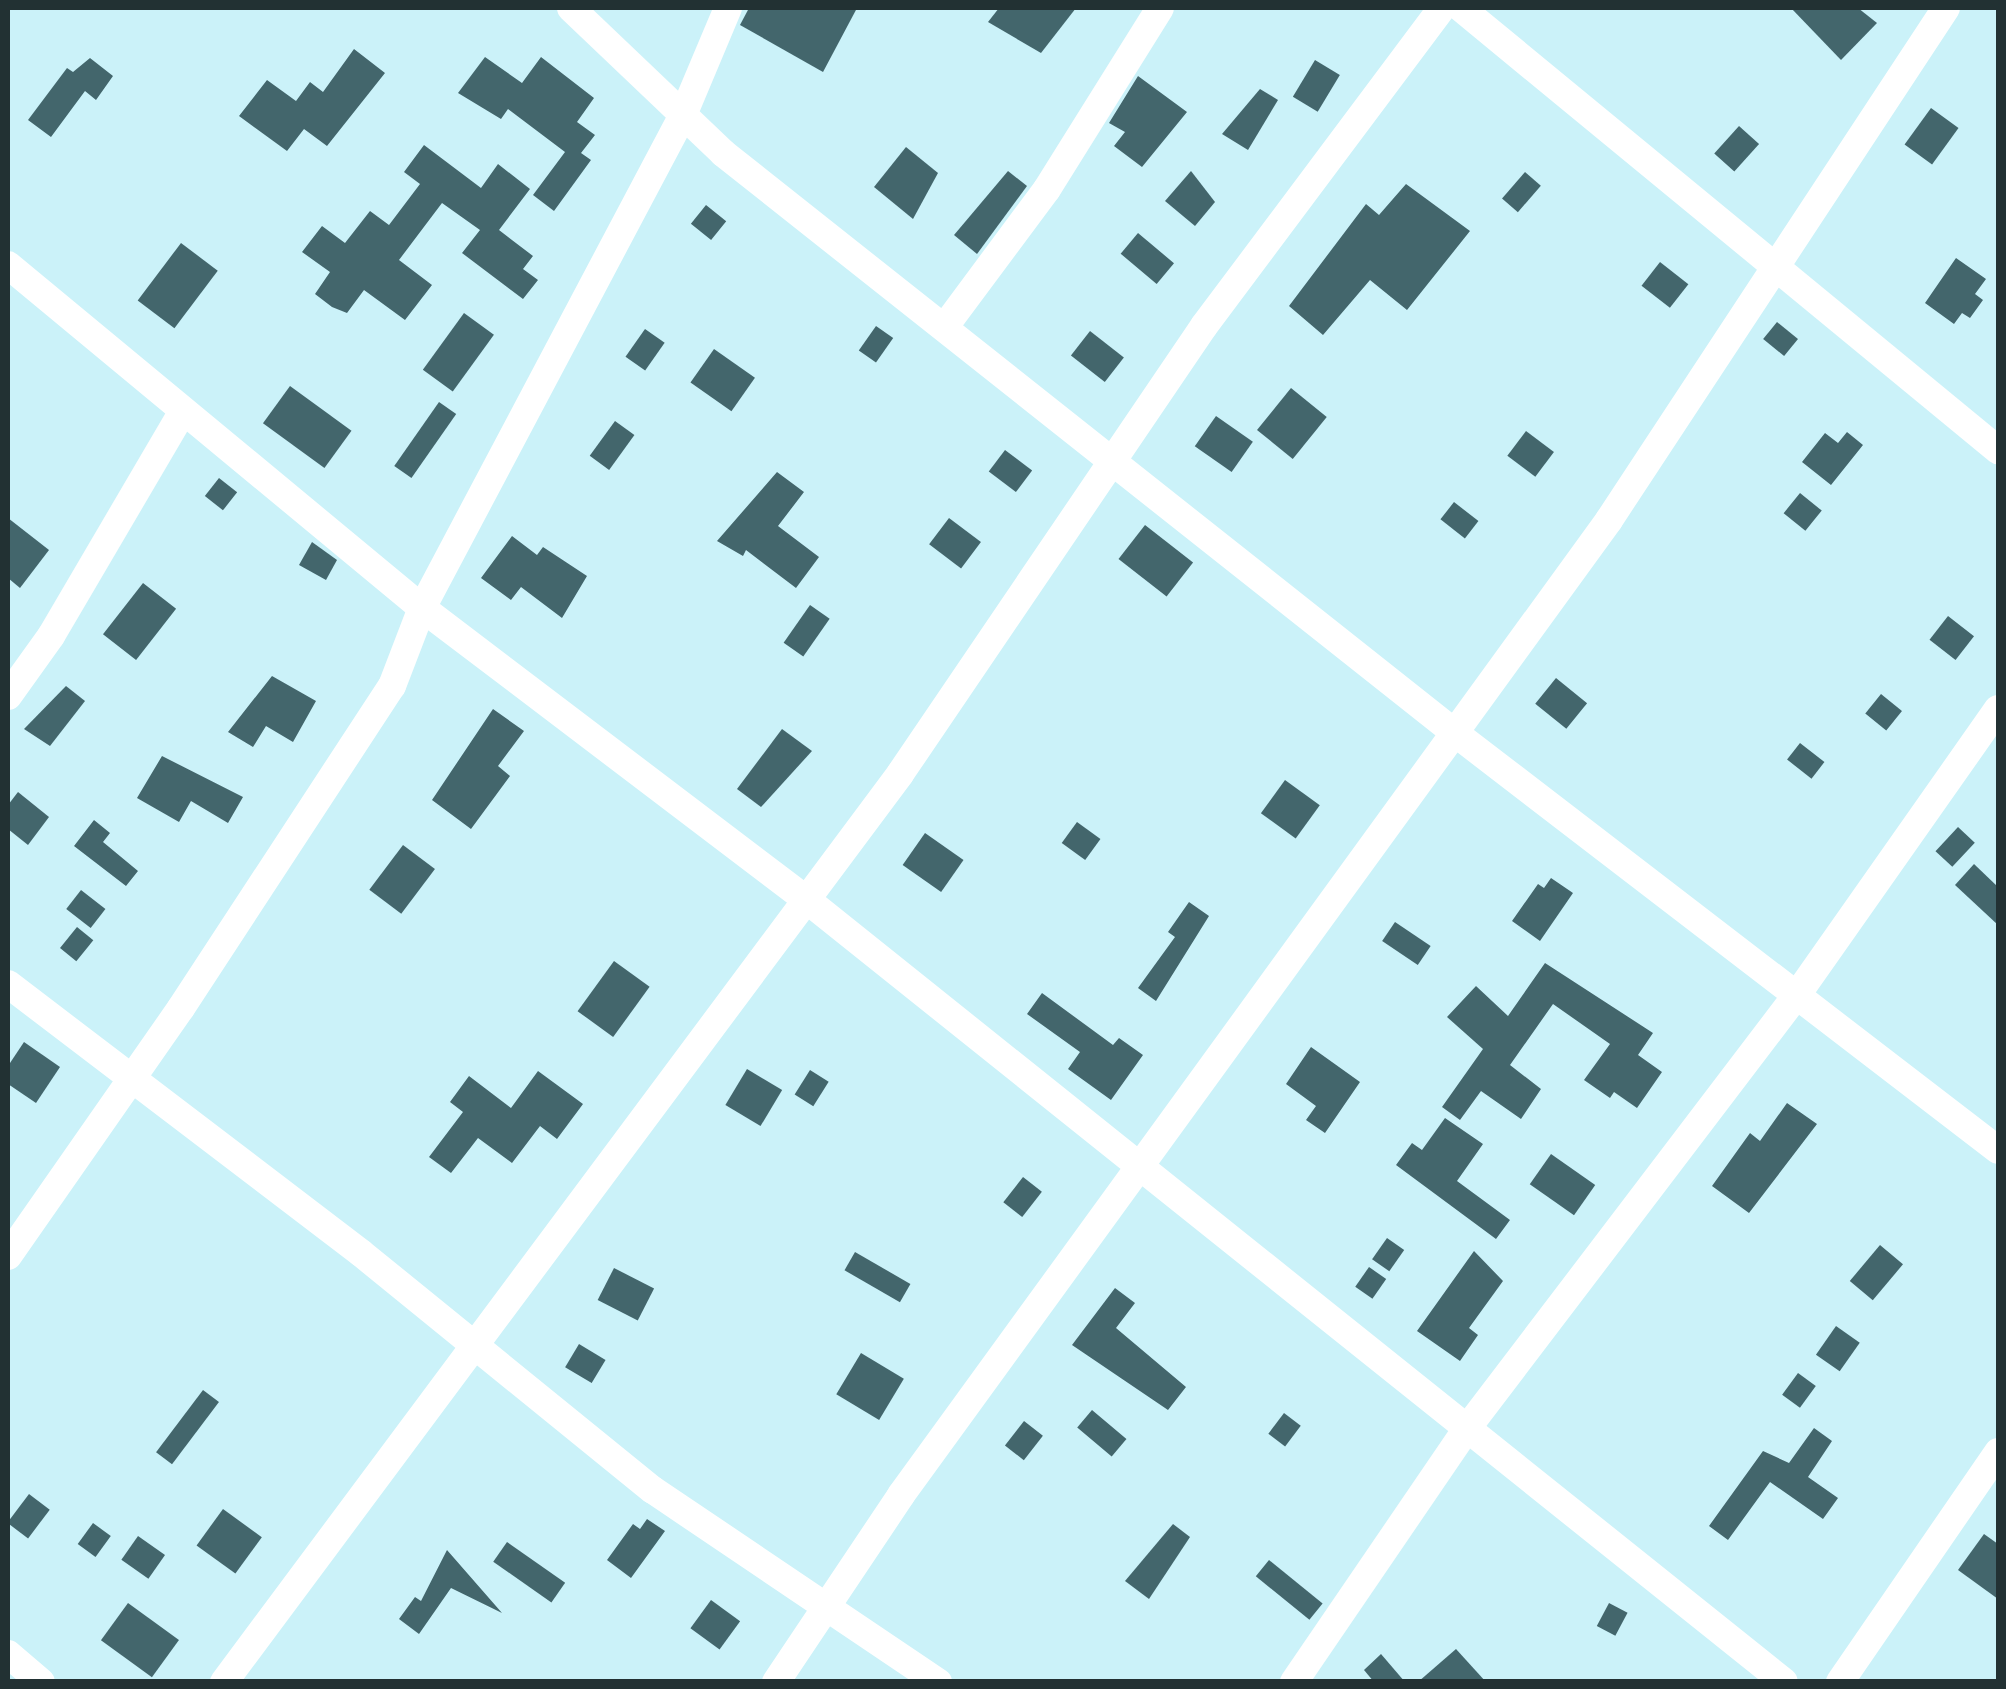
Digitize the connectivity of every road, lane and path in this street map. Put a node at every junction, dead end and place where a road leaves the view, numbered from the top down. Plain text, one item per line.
1 (570, 8) edge
2 (728, 8) edge
3 (1160, 8) edge
4 (1442, 8) edge
5 (1461, 8) edge
6 (1946, 8) edge
7 (683, 115) junction
8 (1775, 263) junction
9 (8, 265) edge
10 (946, 325) junction
11 (183, 410) junction
12 (1998, 450) edge
13 (1112, 460) junction
14 (422, 608) junction
15 (8, 696) edge
16 (1998, 709) edge
17 (1455, 733) junction
18 (807, 900) junction
19 (8, 984) edge
20 (1800, 992) junction
21 (132, 1074) junction
22 (1998, 1150) edge
23 (1141, 1170) junction
24 (8, 1256) edge
25 (474, 1350) junction
26 (1465, 1431) junction
27 (1998, 1452) edge
28 (826, 1601) junction
29 (8, 1654) edge
30 (41, 1682) edge
31 (224, 1682) edge
32 (776, 1682) edge
33 (938, 1682) edge
34 (1294, 1682) edge
35 (1784, 1682) edge
36 (1840, 1682) edge

1 - 7 street
2 - 7 street
3 - 10 street
4 - 13 street
5 - 8 street
6 - 8 street
7 - 10 street
7 - 14 street
8 - 12 street
8 - 17 street
9 - 11 street
10 - 13 street
11 - 14 street
11 - 15 street
13 - 17 street
13 - 18 street
14 - 18 street
14 - 21 street
16 - 20 street
17 - 20 street
17 - 23 street
18 - 23 street
18 - 25 street
19 - 21 street
20 - 22 street
20 - 26 street
21 - 24 street
21 - 25 street
23 - 26 street
23 - 28 street
25 - 28 street
25 - 31 street
26 - 34 street
26 - 35 street
27 - 36 street
28 - 32 street
28 - 33 street
29 - 30 street

